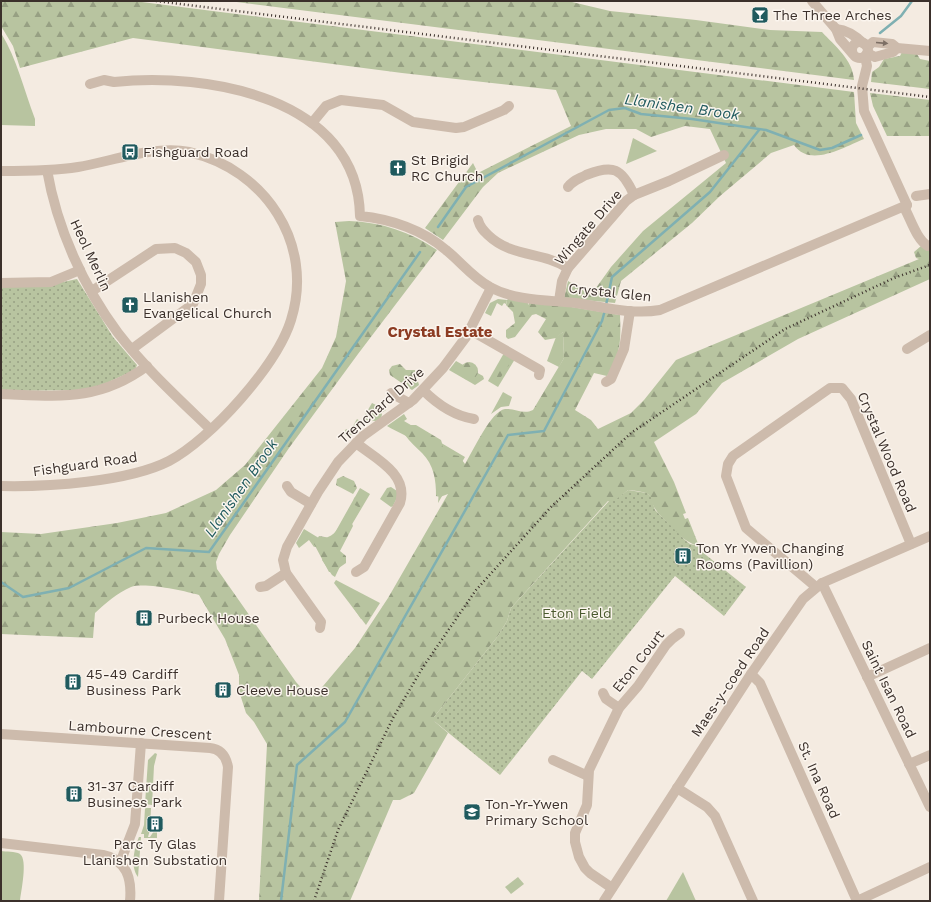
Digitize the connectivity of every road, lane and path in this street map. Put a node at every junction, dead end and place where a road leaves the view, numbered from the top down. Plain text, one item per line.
1 (812, 1) edge
2 (836, 29) junction
3 (930, 51) edge
4 (862, 52) junction
5 (90, 84) dead end
6 (509, 106) dead end
7 (312, 123) junction
8 (724, 155) dead end
9 (47, 170) junction
10 (1, 171) edge
11 (568, 187) dead end
12 (930, 194) edge
13 (634, 195) junction
14 (916, 196) dead end
15 (907, 205) junction
16 (478, 220) dead end
17 (929, 249) edge
18 (568, 268) junction
19 (80, 270) junction
20 (1, 283) edge
21 (491, 288) junction
22 (92, 291) junction
23 (559, 301) junction
24 (630, 311) junction
25 (470, 330) junction
26 (930, 335) edge
27 (132, 349) junction
28 (907, 349) dead end
29 (147, 366) junction
30 (539, 375) dead end
31 (606, 382) dead end
32 (423, 390) junction
33 (391, 392) dead end
34 (1, 394) edge
35 (409, 403) junction
36 (474, 420) dead end
37 (210, 429) junction
38 (356, 443) junction
39 (1, 486) edge
40 (287, 486) dead end
41 (311, 504) junction
42 (930, 536) edge
43 (911, 544) junction
44 (356, 572) dead end
45 (286, 573) junction
46 (819, 585) junction
47 (260, 587) dead end
48 (320, 628) dead end
49 (680, 634) dead end
50 (930, 648) edge
51 (751, 674) junction
52 (867, 677) junction
53 (603, 693) dead end
54 (618, 708) junction
55 (1, 734) edge
56 (141, 743) junction
57 (930, 755) edge
58 (553, 760) dead end
59 (909, 764) junction
60 (588, 776) junction
61 (677, 788) junction
62 (930, 808) edge
63 (1, 843) edge
64 (120, 863) junction
65 (930, 867) edge
66 (612, 888) junction
67 (130, 901) edge
68 (219, 901) edge
69 (604, 901) edge
70 (753, 901) edge
71 (857, 901) edge

1 - 2 street
2 - 4 street
2 - 4 street
3 - 4 street
4 - 15 street
5 - 7 street
6 - 7 street
7 - 21 street, Crystal Glen
8 - 13 street, Wingate Drive
9 - 10 street, Fishguard Road
9 - 19 street, Heol Merlin
9 - 37 street, Fishguard Road
11 - 13 street, Wingate Drive
12 - 14 street
13 - 18 street, Wingate Drive
15 - 17 street
15 - 24 street, Crystal Glen
16 - 18 street
18 - 23 street, Wingate Drive
19 - 20 street
19 - 22 street, Heol Merlin
21 - 23 street, Crystal Glen
21 - 25 street, Trenchard Drive
22 - 27 street, Heol Merlin
22 - 27 street
23 - 24 street, Crystal Glen
24 - 31 street
25 - 30 street
25 - 32 street, Trenchard Drive
26 - 28 street
27 - 29 street, Heol Merlin
29 - 34 street
29 - 37 street, Heol Merlin
32 - 35 street, Trenchard Drive
32 - 36 street
33 - 35 street
35 - 38 street, Trenchard Drive
37 - 39 street, Fishguard Road
38 - 41 street, Trenchard Drive
38 - 44 street
40 - 41 street
41 - 45 street, Trenchard Drive
42 - 43 street, Maes-y-coed Road
43 - 46 street, Maes-y-coed Road
43 - 46 street, Crystal Wood Road
45 - 47 street
45 - 48 street
46 - 51 street, Maes-y-coed Road
46 - 52 street, Saint Isan Road
49 - 54 street, Eton Court
50 - 52 street
51 - 61 street, Maes-y-coed Road
51 - 71 street, St. Ina Road
52 - 59 street, Saint Isan Road
53 - 54 street, Eton Court
54 - 60 street, Eton Court
55 - 56 street, Lambourne Crescent
56 - 64 street
56 - 68 street, Lambourne Crescent
57 - 59 street
58 - 60 street
59 - 62 street, Saint Isan Road
60 - 66 street, Eton Court
61 - 66 street, Maes-y-coed Road
61 - 70 street
63 - 64 street
64 - 67 street
65 - 71 street
66 - 69 street, Maes-y-coed Road

